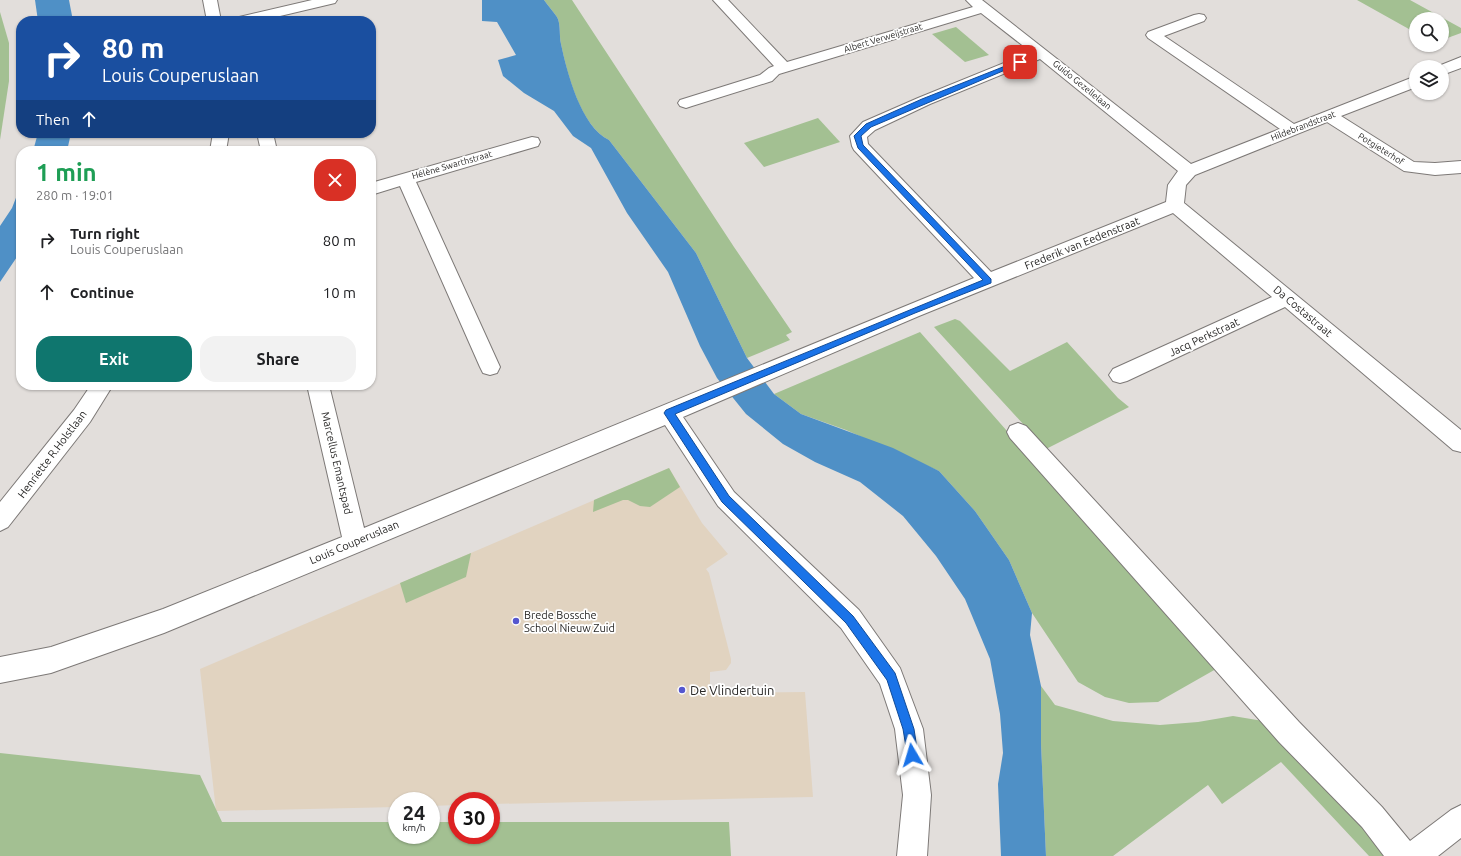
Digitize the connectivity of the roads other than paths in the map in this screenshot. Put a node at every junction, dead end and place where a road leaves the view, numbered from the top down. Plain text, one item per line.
1 (210, 0) edge
2 (330, 0) edge
3 (720, 0) edge
4 (978, 4) edge
5 (213, 16) edge
6 (261, 16) edge
7 (1199, 18) dead end
8 (1042, 53) junction
9 (1461, 62) edge
10 (1449, 67) edge
11 (784, 68) junction
12 (1409, 84) edge
13 (686, 103) dead end
14 (1329, 116) junction
15 (1292, 130) junction
16 (532, 142) dead end
17 (1461, 166) edge
18 (1189, 171) junction
19 (406, 179) junction
20 (376, 188) edge
21 (1175, 205) junction
22 (988, 281) junction
23 (1287, 298) junction
24 (490, 367) dead end
25 (1120, 375) dead end
26 (99, 390) edge
27 (319, 390) edge
28 (702, 399) joint
29 (669, 413) junction
30 (1018, 432) dead end
31 (1461, 443) edge
32 (0, 520) edge
33 (355, 542) junction
34 (0, 670) edge
35 (1461, 820) edge
36 (912, 856) edge
37 (1403, 856) edge
38 (1414, 856) edge

1 - 5 street
2 - 6 street
3 - 11 street
4 - 8 street, Guido Gezellelaan
4 - 11 street, Albert Verweijstraat
7 - 15 street
8 - 18 street, Guido Gezellelaan
8 - 22 street
9 - 10 street
11 - 13 street, Albert Verweijstraat
12 - 14 street, Hildebrandstraat
14 - 15 street, Hildebrandstraat
14 - 17 street, Potgieterhof
15 - 18 street, Hildebrandstraat
16 - 19 street, Hélène Swarthstraat
18 - 21 street
19 - 20 street, Hélène Swarthstraat
19 - 24 street
21 - 22 street, Frederik van Eedenstraat
21 - 23 street, Da Costastraat
22 - 28 street, Frederik van Eedenstraat
23 - 25 street, Jacq Perkstraat
23 - 31 street, Da Costastraat
26 - 32 street, Henriette R.Holstlaan
27 - 33 street, Marcellus Emantspad
28 - 29 street, Louis Couperuslaan
29 - 33 street, Louis Couperuslaan
29 - 36 street
30 - 37 street
33 - 34 street, Louis Couperuslaan
35 - 38 street

